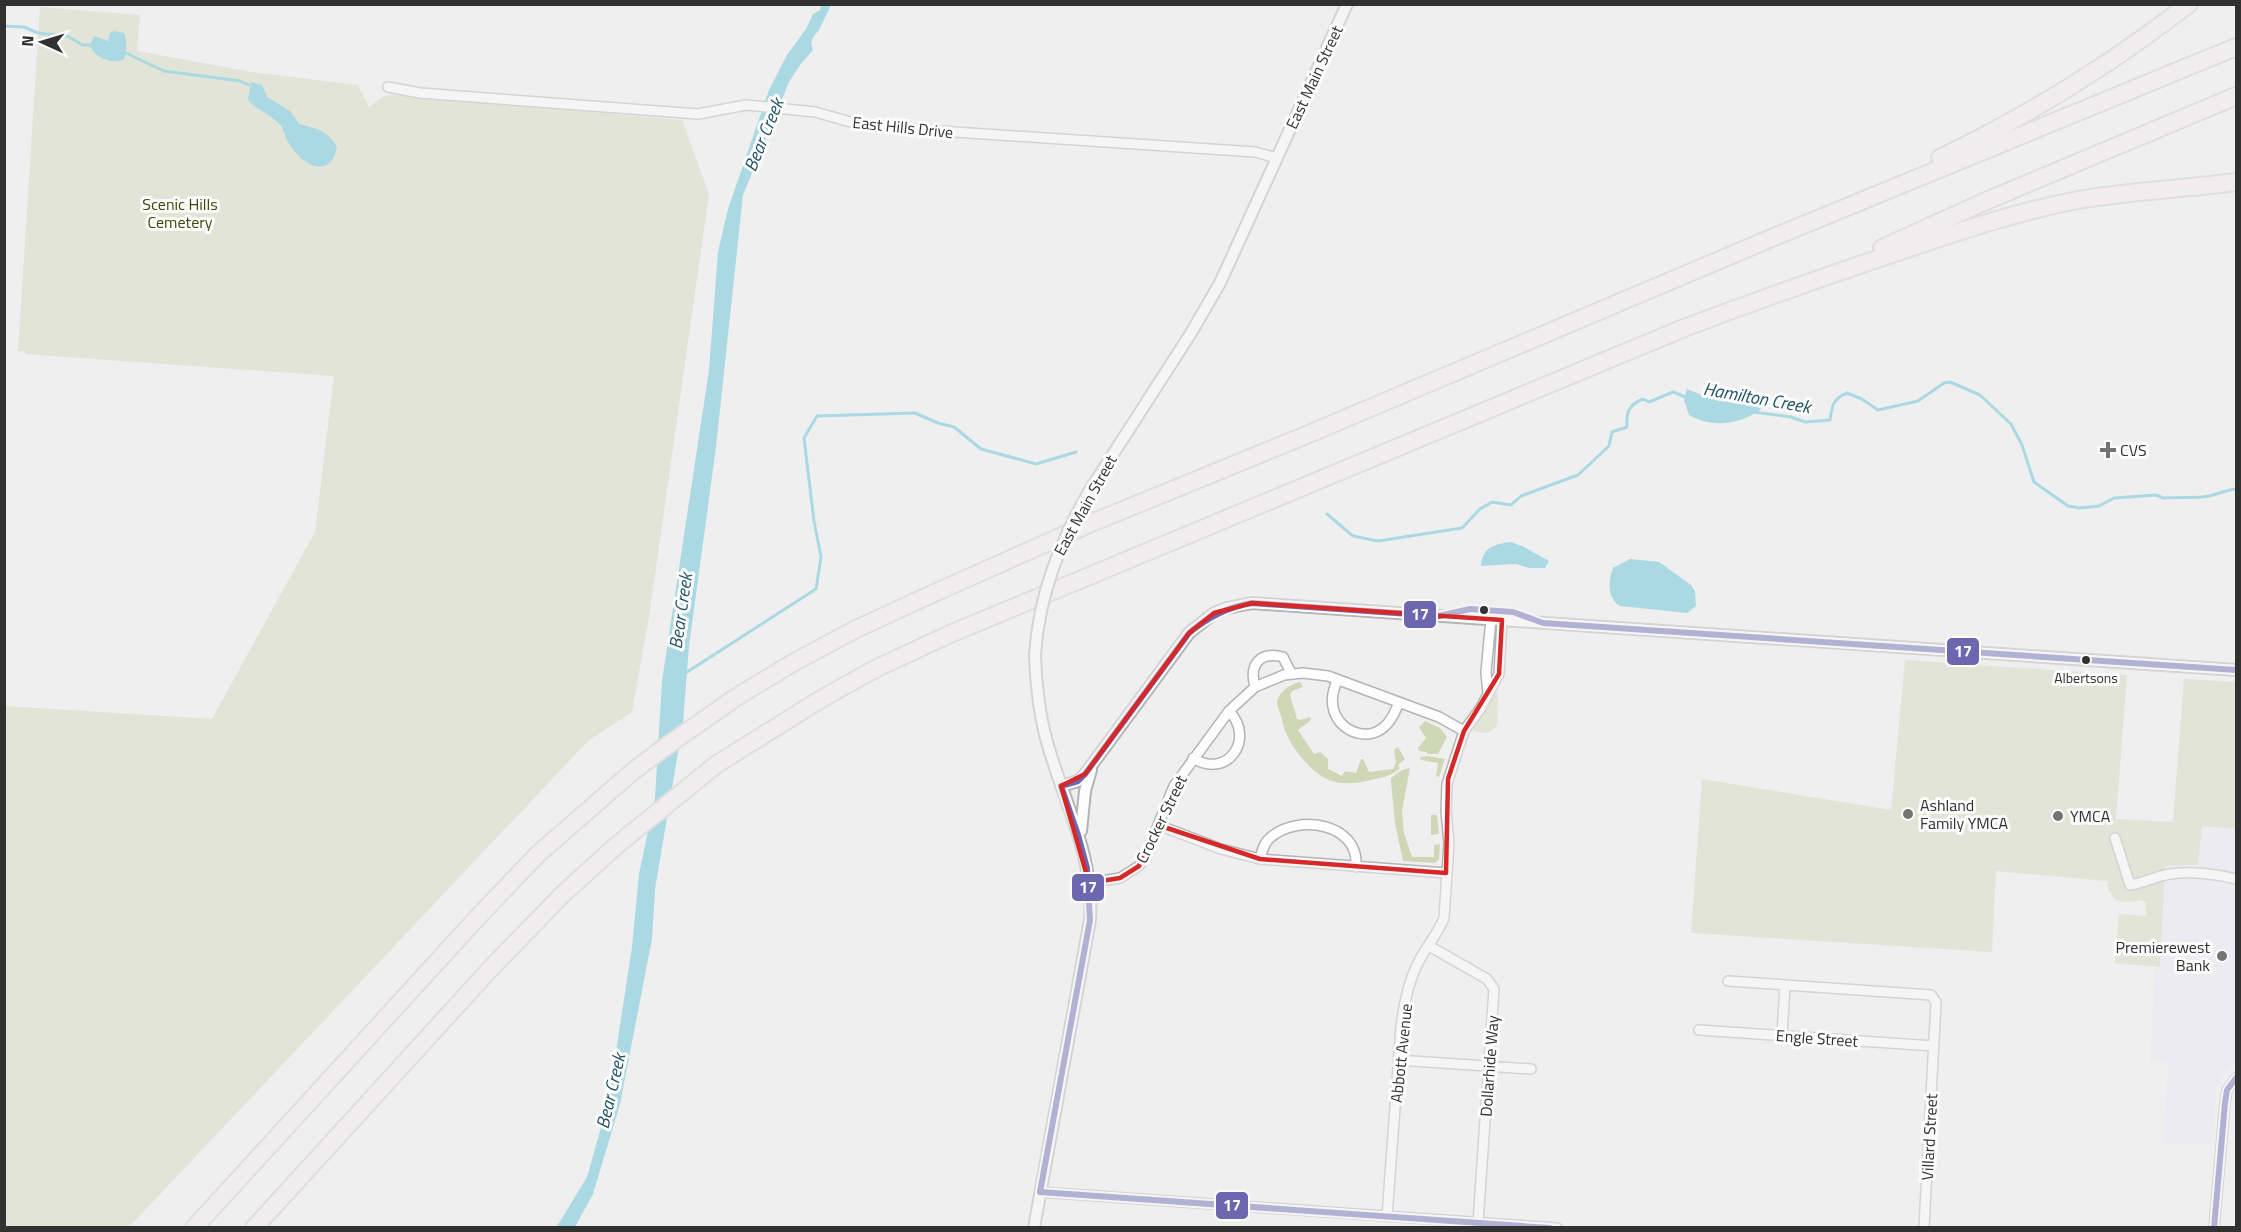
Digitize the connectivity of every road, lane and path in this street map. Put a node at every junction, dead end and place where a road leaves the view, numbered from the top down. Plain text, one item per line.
1 (1347, 4) edge
2 (2189, 4) edge
3 (2236, 47) edge
4 (388, 87) dead end
5 (2236, 96) edge
6 (1277, 158) junction
7 (2236, 182) edge
8 (1774, 237) junction
9 (1796, 286) junction
10 (1496, 620) junction
11 (2236, 670) edge
12 (1292, 673) junction
13 (1337, 680) junction
14 (1255, 687) junction
15 (1399, 703) junction
16 (1228, 711) junction
17 (1464, 730) junction
18 (1194, 758) junction
19 (1094, 762) junction
20 (1061, 786) junction
21 (1158, 825) junction
22 (1080, 838) junction
23 (2115, 838) dead end
24 (1260, 859) junction
25 (1356, 867) junction
26 (1446, 873) junction
27 (2236, 879) edge
28 (1089, 883) junction
29 (1429, 946) junction
30 (1728, 981) dead end
31 (1785, 985) junction
32 (1700, 1030) dead end
33 (1782, 1036) junction
34 (1934, 1046) junction
35 (1398, 1060) junction
36 (1489, 1066) junction
37 (1531, 1069) dead end
38 (2236, 1078) edge
39 (1040, 1191) junction
40 (1387, 1216) junction
41 (1478, 1223) junction
42 (1431, 1224) edge
43 (194, 1227) edge
44 (254, 1227) edge
45 (1034, 1227) edge
46 (1557, 1227) edge
47 (1924, 1227) edge
48 (2214, 1227) edge

1 - 6 street, East Main Street
2 - 8 highway
3 - 8 highway
4 - 6 street, East Hills Drive
5 - 9 highway
6 - 20 street, East Main Street, bridge
7 - 9 highway
8 - 43 highway
9 - 44 highway
10 - 11 street
10 - 17 street, Abbott Avenue
10 - 19 street
12 - 13 street, Crocker Street
12 - 14 street, Crocker Street
12 - 14 street
13 - 15 street, Crocker Street
13 - 15 street
14 - 16 street, Crocker Street
15 - 17 street, Crocker Street
16 - 18 street, Crocker Street
16 - 18 street, Crocker Street
17 - 26 street, Abbott Avenue
18 - 21 street, Crocker Street
19 - 20 street
19 - 22 street
20 - 22 street, East Main Street
21 - 24 street
21 - 28 street, Crocker Street
22 - 28 street, East Main Street
23 - 27 street
24 - 25 street
24 - 25 street
25 - 26 street
26 - 29 street, Abbott Avenue
28 - 39 street, East Main Street
29 - 35 street, Abbott Avenue
29 - 36 street, Dollarhide Way
30 - 31 street
31 - 33 street
31 - 34 street, Villard Street
32 - 33 street, Engle Street
33 - 34 street, Engle Street
34 - 47 street, Villard Street
35 - 36 street
35 - 40 street, Abbott Avenue
36 - 37 street
36 - 41 street, Dollarhide Way
38 - 48 street
39 - 40 street
39 - 45 street, East Main Street
40 - 42 street
41 - 42 street
41 - 46 street

